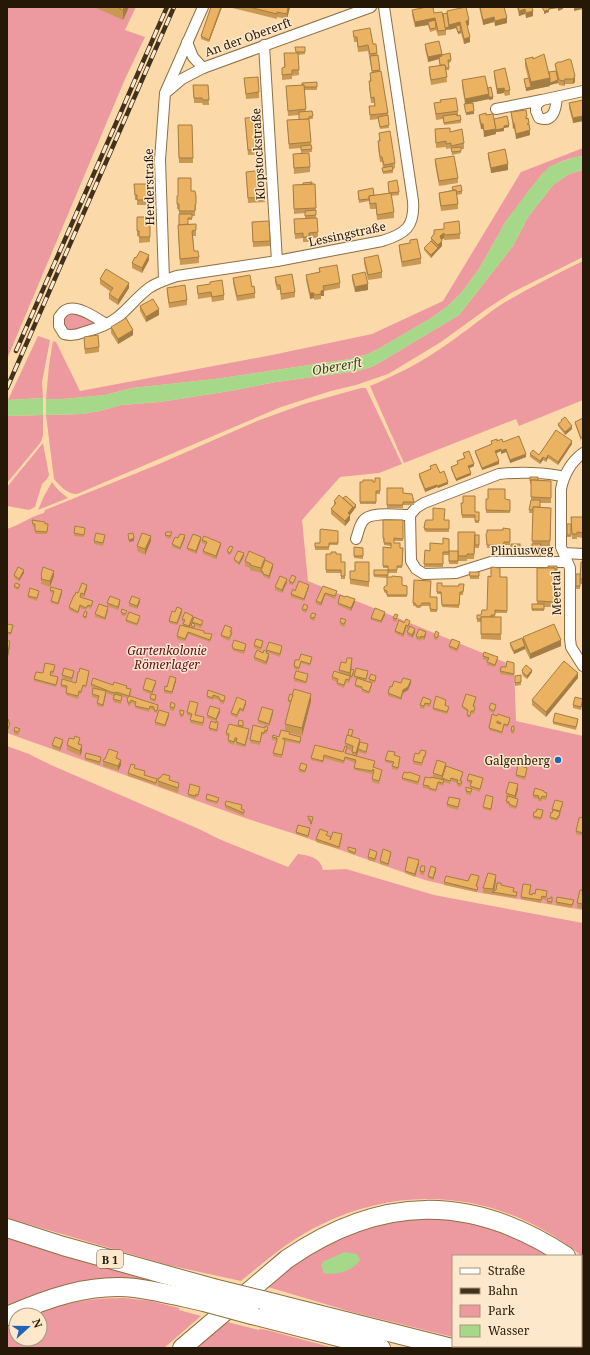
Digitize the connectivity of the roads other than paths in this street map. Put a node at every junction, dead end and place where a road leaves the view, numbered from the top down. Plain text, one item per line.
1 (203, 7) edge
2 (371, 7) edge
3 (384, 7) edge
4 (187, 42) junction
5 (264, 45) junction
6 (203, 68) junction
7 (583, 92) edge
8 (165, 93) junction
9 (557, 97) junction
10 (542, 100) junction
11 (496, 109) dead end
12 (277, 261) junction
13 (164, 280) junction
14 (106, 324) dead end
15 (583, 453) edge
16 (564, 477) junction
17 (410, 515) junction
18 (356, 539) dead end
19 (583, 554) edge
20 (566, 558) junction
21 (583, 666) edge
22 (7, 1228) edge
23 (564, 1255) edge
24 (209, 1295) junction
25 (7, 1316) edge
26 (182, 1348) edge
27 (381, 1348) edge
28 (452, 1348) edge

1 - 4 street, Herderstraße
2 - 5 street, An der Obererft
3 - 12 street, Lessingstraße
4 - 6 street, An der Obererft
4 - 8 street, Herderstraße
5 - 6 street, An der Obererft
5 - 12 street, Klopstockstraße
6 - 8 street, An der Obererft
7 - 9 street
8 - 13 street, Herderstraße
9 - 10 street
9 - 10 street
10 - 11 street
12 - 13 street, Lessingstraße
13 - 14 street, Lessingstraße
15 - 16 street, Meertal
16 - 17 street
16 - 20 street, Meertal
17 - 18 street
17 - 20 street, Pliniusweg
19 - 20 street, Pliniusweg
20 - 21 street, Meertal
22 - 24 highway, B 1
23 - 26 highway
24 - 25 highway, B 1
24 - 27 highway, B 1, bridge
24 - 28 highway, B 1, bridge

